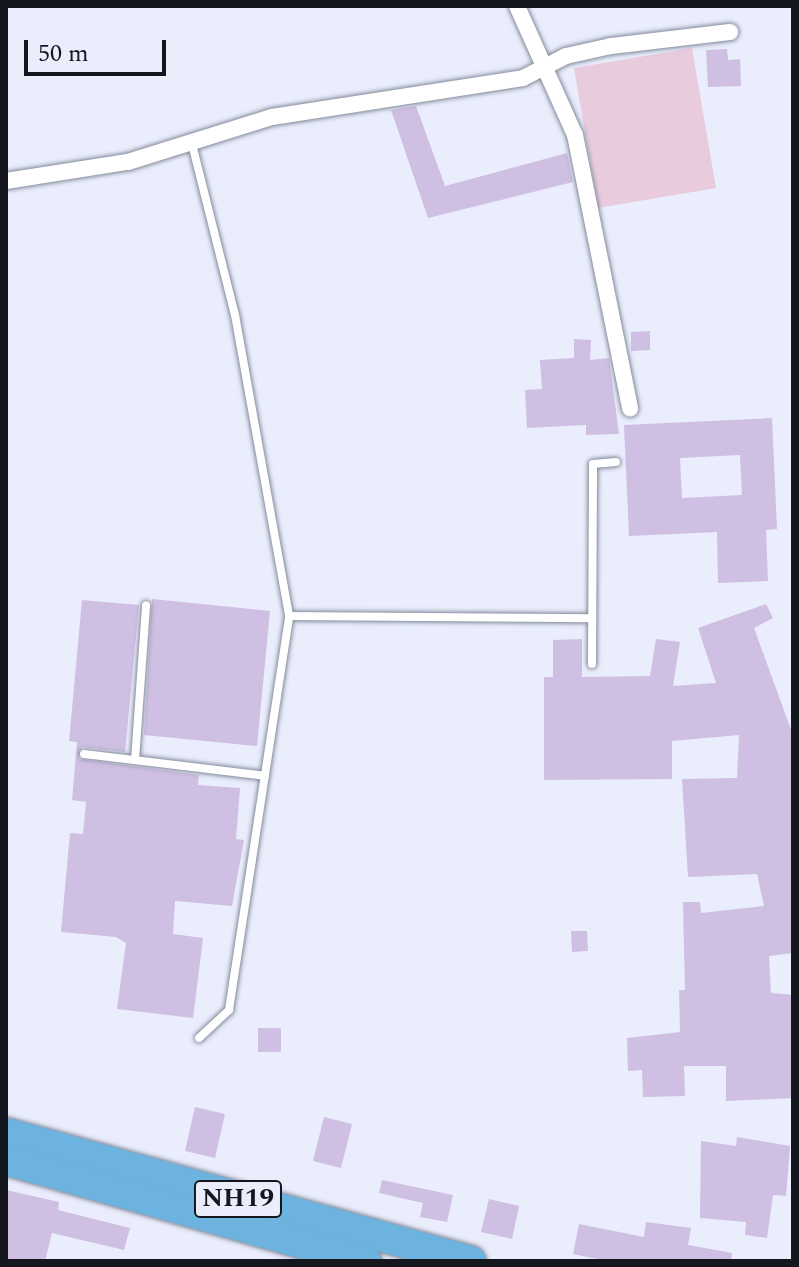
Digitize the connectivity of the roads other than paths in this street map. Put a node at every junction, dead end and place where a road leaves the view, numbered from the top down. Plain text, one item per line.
1 (517, 6) edge
2 (730, 32) dead end
3 (544, 67) junction
4 (192, 144) junction
5 (6, 181) edge
6 (630, 409) dead end
7 (616, 462) dead end
8 (146, 605) dead end
9 (289, 616) junction
10 (592, 618) junction
11 (592, 664) dead end
12 (84, 754) dead end
13 (135, 760) junction
14 (265, 776) junction
15 (199, 1038) dead end
16 (6, 1133) edge
17 (6, 1160) edge
18 (130, 1181) junction
19 (366, 1252) edge
20 (471, 1261) edge

1 - 3 street
2 - 3 street
3 - 4 street
3 - 6 street
4 - 5 street
4 - 9 lane
7 - 10 lane
8 - 13 lane
9 - 10 lane
9 - 14 lane
10 - 11 lane
12 - 13 lane
13 - 14 lane
14 - 15 lane
16 - 18 highway, NH19
17 - 18 highway, NH19
18 - 19 highway, NH19
19 - 20 highway, NH19

